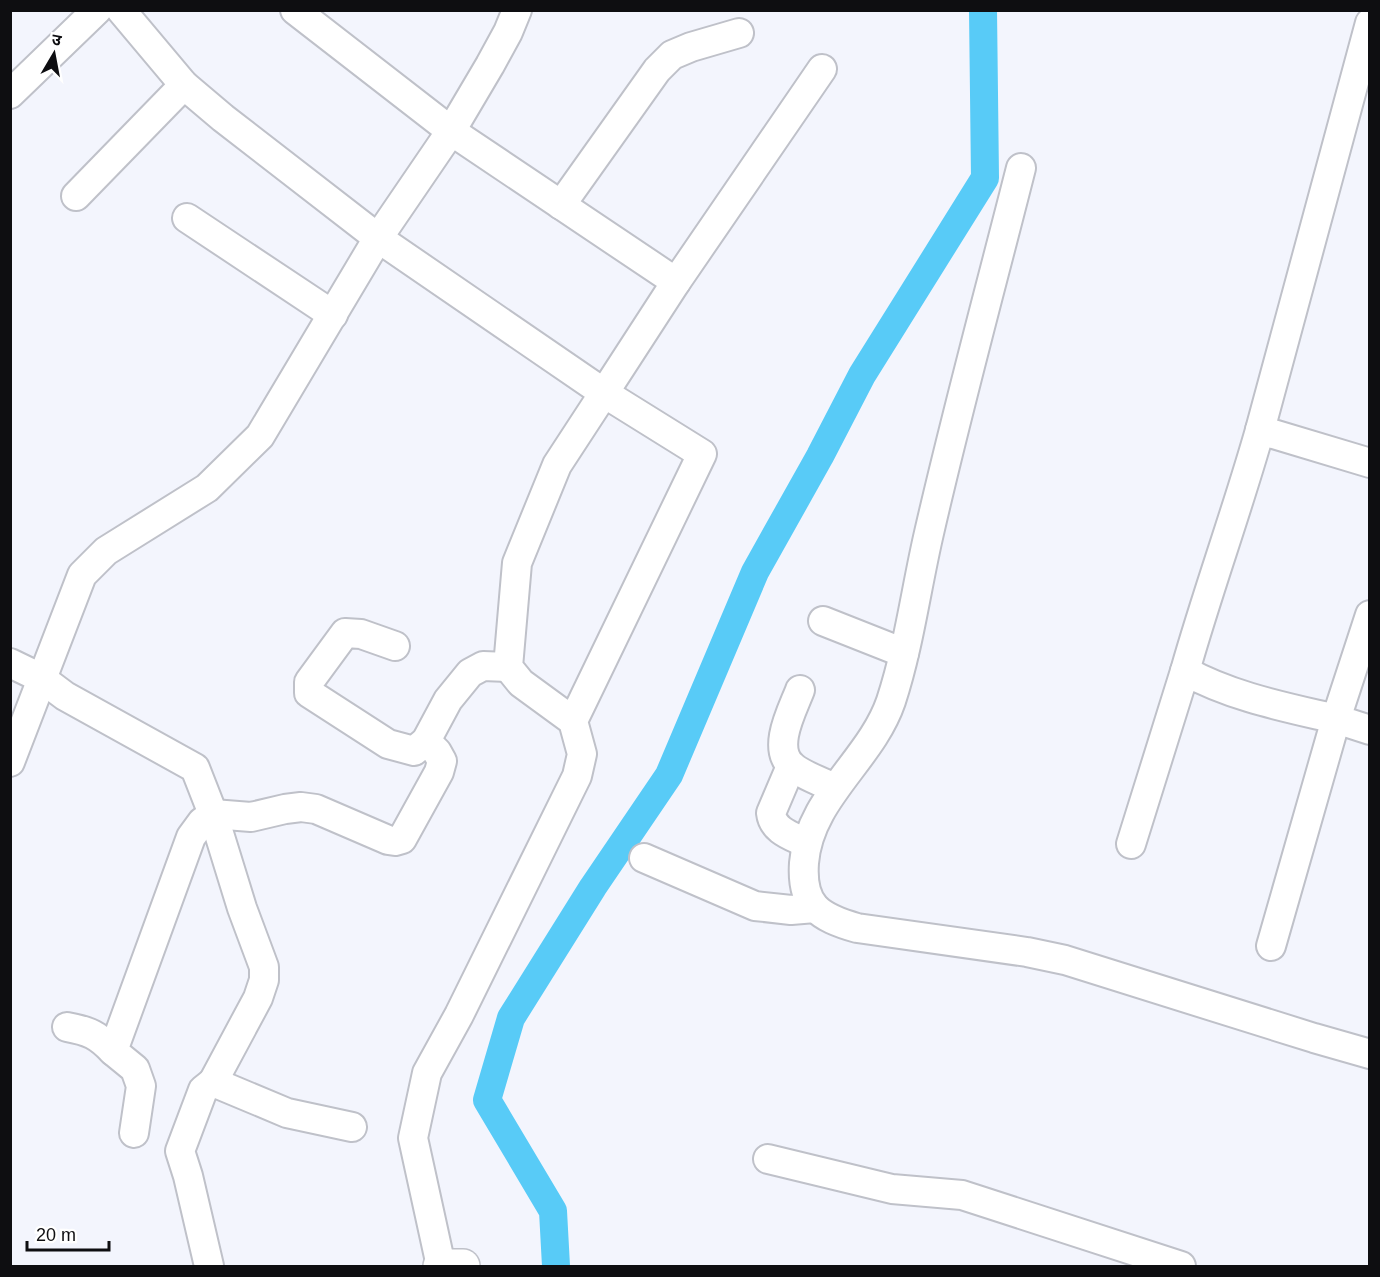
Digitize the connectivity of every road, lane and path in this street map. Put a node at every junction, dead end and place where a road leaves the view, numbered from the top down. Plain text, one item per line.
1 (97, 10) edge
2 (121, 10) edge
3 (295, 10) edge
4 (517, 10) edge
5 (1370, 22) edge
6 (739, 33) dead end
7 (822, 69) dead end
8 (184, 85) junction
9 (10, 94) edge
10 (451, 131) junction
11 (1021, 168) dead end
12 (76, 196) dead end
13 (561, 205) junction
14 (187, 218) dead end
15 (378, 238) junction
16 (676, 282) junction
17 (333, 315) junction
18 (604, 393) junction
19 (1260, 430) junction
20 (1370, 463) edge
21 (1370, 615) edge
22 (823, 621) dead end
23 (395, 646) dead end
24 (904, 653) junction
25 (10, 663) edge
26 (508, 667) junction
27 (1185, 671) junction
28 (41, 678) junction
29 (800, 690) dead end
30 (1336, 719) junction
31 (573, 720) junction
32 (1370, 730) edge
33 (426, 741) junction
34 (10, 762) edge
35 (791, 766) junction
36 (835, 788) junction
37 (213, 814) junction
38 (806, 843) junction
39 (1131, 844) dead end
40 (644, 858) dead end
41 (816, 908) junction
42 (1271, 946) dead end
43 (67, 1027) dead end
44 (114, 1051) junction
45 (1370, 1054) edge
46 (213, 1082) junction
47 (352, 1127) dead end
48 (134, 1133) dead end
49 (768, 1159) dead end
50 (209, 1266) edge
51 (441, 1266) edge
52 (461, 1266) edge
53 (1176, 1266) edge

1 - 9 street
2 - 8 street
3 - 10 street
4 - 10 street
5 - 19 street
6 - 13 street
7 - 16 street
8 - 12 street
8 - 15 street
10 - 13 street
10 - 15 street
11 - 24 street
13 - 16 street
14 - 17 street
15 - 17 street
15 - 18 street
16 - 18 street
17 - 28 street
18 - 26 street
18 - 31 street
19 - 20 street
19 - 27 street
21 - 30 street
22 - 24 street
23 - 33 street
24 - 36 street
25 - 28 street
26 - 31 street
26 - 33 street
27 - 30 street
27 - 39 street
28 - 34 street
28 - 37 street
29 - 35 street
30 - 32 street
30 - 42 street
31 - 51 street
33 - 37 street
35 - 36 street
35 - 38 street
36 - 38 street
37 - 44 street
37 - 46 street
38 - 41 street
40 - 41 street
41 - 45 street
43 - 44 street
44 - 48 street
46 - 47 street
46 - 50 street
49 - 53 street
51 - 52 street

